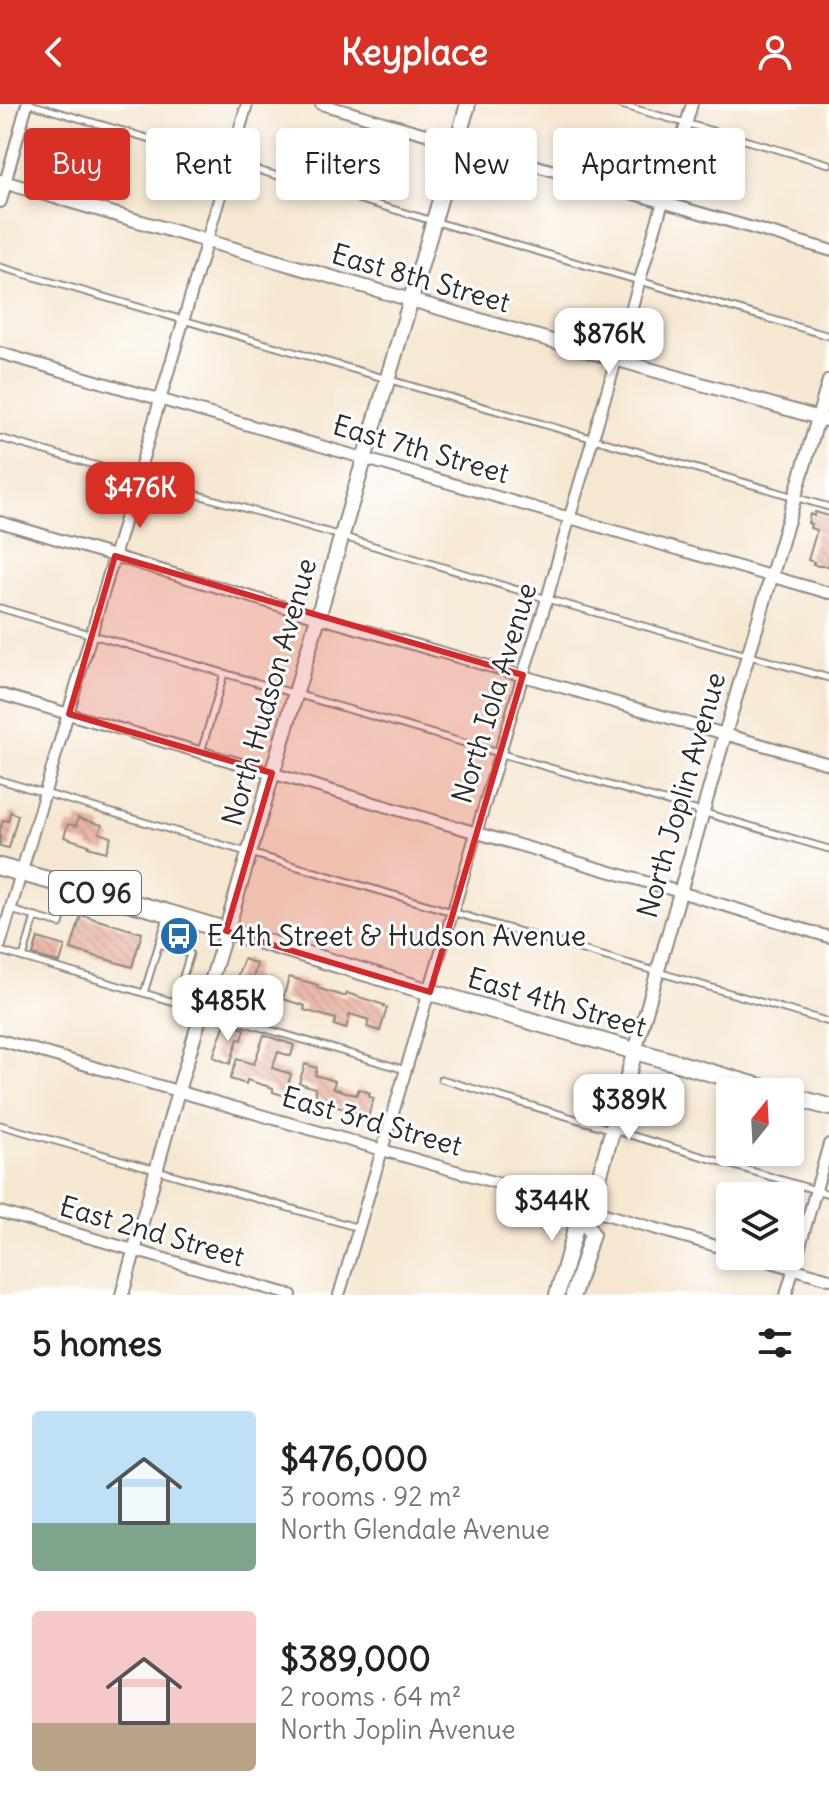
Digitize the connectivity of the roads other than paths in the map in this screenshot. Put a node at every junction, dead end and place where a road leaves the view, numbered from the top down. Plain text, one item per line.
1 (28, 104) edge
2 (247, 104) edge
3 (321, 104) edge
4 (468, 104) edge
5 (618, 104) edge
6 (692, 104) edge
7 (686, 124) junction
8 (240, 128) edge
9 (461, 128) edge
10 (425, 134) edge
11 (146, 139) edge
12 (829, 164) edge
13 (537, 166) edge
14 (260, 172) edge
15 (3, 182) edge
16 (219, 200) edge
17 (440, 200) edge
18 (0, 201) edge
19 (663, 201) junction
20 (434, 221) junction
21 (207, 241) junction
22 (829, 250) edge
23 (0, 267) edge
24 (639, 281) junction
25 (410, 301) junction
26 (183, 320) junction
27 (829, 336) edge
28 (0, 353) edge
29 (616, 359) junction
30 (388, 378) junction
31 (829, 381) edge
32 (160, 399) junction
33 (824, 419) edge
34 (593, 437) junction
35 (0, 438) edge
36 (364, 457) junction
37 (137, 478) junction
38 (796, 497) junction
39 (829, 507) edge
40 (570, 516) junction
41 (0, 522) edge
42 (341, 536) junction
43 (115, 556) junction
44 (773, 576) junction
45 (829, 593) edge
46 (547, 599) junction
47 (0, 608) edge
48 (318, 617) junction
49 (92, 635) junction
50 (748, 655) junction
51 (224, 674) junction
52 (523, 675) junction
53 (829, 678) edge
54 (0, 694) edge
55 (296, 694) junction
56 (69, 714) junction
57 (725, 734) junction
58 (201, 753) junction
59 (500, 754) junction
60 (829, 764) edge
61 (272, 773) junction
62 (0, 780) edge
63 (46, 793) junction
64 (702, 813) junction
65 (477, 833) junction
66 (829, 849) edge
67 (249, 854) junction
68 (0, 867) edge
69 (22, 873) junction
70 (71, 887) junction
71 (680, 892) junction
72 (11, 910) junction
73 (168, 913) junction
74 (454, 913) junction
75 (35, 917) junction
76 (227, 928) junction
77 (829, 937) edge
78 (159, 944) junction
79 (0, 948) edge
80 (23, 958) junction
81 (658, 973) junction
82 (430, 992) junction
83 (144, 993) junction
84 (175, 1002) junction
85 (203, 1010) junction
86 (829, 1022) edge
87 (0, 1040) edge
88 (635, 1051) junction
89 (407, 1070) junction
90 (729, 1078) edge
91 (441, 1079) dead end
92 (178, 1091) junction
93 (804, 1100) edge
94 (829, 1107) edge
95 (0, 1125) edge
96 (613, 1129) junction
97 (829, 1144) edge
98 (383, 1149) junction
99 (157, 1171) junction
100 (816, 1190) junction
101 (829, 1194) edge
102 (0, 1212) edge
103 (588, 1216) junction
104 (359, 1228) junction
105 (804, 1233) edge
106 (716, 1247) edge
107 (135, 1251) junction
108 (794, 1270) edge
109 (798, 1270) edge
110 (829, 1279) edge
111 (577, 1294) edge
112 (122, 1295) edge
113 (291, 1295) edge
114 (339, 1295) edge
115 (557, 1295) edge
116 (786, 1295) edge

1 - 11 lane
1 - 15 street
2 - 8 street
3 - 10 street
4 - 9 main road, North Hudson Avenue
5 - 7 lane
6 - 7 street, North Iola Avenue
7 - 12 lane
7 - 19 street, North Iola Avenue
13 - 19 street
14 - 20 lane
15 - 18 street
15 - 21 street, East 8th Street
16 - 21 street
17 - 20 main road, North Hudson Avenue
19 - 22 street
19 - 24 street, North Iola Avenue
20 - 24 lane
20 - 25 main road, North Hudson Avenue
21 - 25 street, East 8th Street
21 - 26 street
23 - 26 lane
24 - 27 lane
24 - 29 street, North Iola Avenue
25 - 29 street, East 8th Street
25 - 30 main road, North Hudson Avenue
26 - 30 lane
26 - 32 street
28 - 32 street, East 7th Street
29 - 33 street, East 8th Street
29 - 34 street, North Iola Avenue
30 - 34 lane
30 - 36 main road, North Hudson Avenue
31 - 33 street, North Joplin Avenue
32 - 36 street, East 7th Street
32 - 37 street
33 - 38 street, North Joplin Avenue
34 - 38 lane
34 - 40 street, North Iola Avenue
35 - 37 lane
36 - 40 street, East 7th Street
36 - 42 main road, North Hudson Avenue
37 - 42 lane
37 - 43 street
38 - 39 lane
38 - 44 street, North Joplin Avenue
40 - 44 street, East 7th Street
40 - 46 street, North Iola Avenue
41 - 43 street
42 - 46 lane
42 - 48 main road, North Hudson Avenue
43 - 48 street
43 - 49 street
44 - 45 street, East 7th Street
44 - 50 street, North Joplin Avenue
46 - 50 lane
46 - 52 street, North Iola Avenue
47 - 49 lane
48 - 52 street
48 - 55 main road, North Hudson Avenue
49 - 51 lane
49 - 56 street
50 - 53 lane
50 - 57 street, North Joplin Avenue
51 - 55 lane
51 - 58 lane
52 - 57 street
52 - 59 street, North Iola Avenue
54 - 56 street
55 - 59 lane
55 - 61 main road, North Hudson Avenue
56 - 58 street
56 - 63 street
57 - 60 street
57 - 64 street, North Joplin Avenue
58 - 61 street
59 - 64 lane
59 - 65 street, North Iola Avenue
61 - 65 street
61 - 67 main road, North Hudson Avenue
62 - 63 lane
63 - 67 lane
63 - 69 street
64 - 66 lane
64 - 71 street, North Joplin Avenue
65 - 71 street
65 - 74 street, North Iola Avenue
67 - 74 lane
67 - 76 main road, North Hudson Avenue
68 - 69 main road, East 4th Street / CO 96
69 - 70 main road, East 4th Street / CO 96
69 - 72 street
70 - 73 main road, East 4th Street / CO 96
70 - 75 lane
71 - 77 street
71 - 81 street, North Joplin Avenue
72 - 75 lane
72 - 79 street
73 - 76 main road, East 4th Street / CO 96
73 - 78 lane
74 - 81 lane
74 - 82 street, North Iola Avenue
75 - 80 lane
76 - 82 main road, East 4th Street / CO 96
76 - 85 street, North Hudson Avenue
78 - 83 lane
78 - 84 lane
79 - 80 lane
80 - 83 lane
81 - 86 lane
81 - 88 street, North Joplin Avenue
82 - 88 main road, East 4th Street / CO 96
82 - 89 street, North Iola Avenue
83 - 84 lane
84 - 85 lane
85 - 89 lane
85 - 92 street, North Hudson Avenue
87 - 92 street, East 3rd Street
88 - 90 main road, East 4th Street / CO 96
88 - 96 main road, North Joplin Avenue
89 - 98 street, North Iola Avenue
91 - 96 lane
92 - 98 street, East 3rd Street
92 - 99 street, North Hudson Avenue
93 - 94 main road
95 - 99 lane
96 - 100 lane
96 - 103 main road, North Joplin Avenue
97 - 100 street
98 - 103 street, East 3rd Street
98 - 104 street, North Iola Avenue
99 - 104 lane
99 - 107 street, North Hudson Avenue
100 - 101 lane
100 - 105 street
102 - 107 street, East 2nd Street
103 - 106 street, East 3rd Street
103 - 111 main road, North Joplin Avenue
103 - 115 main road, North Joplin Avenue
104 - 114 street, North Iola Avenue
107 - 112 street, North Hudson Avenue
107 - 113 street, East 2nd Street
108 - 116 street
109 - 110 street

